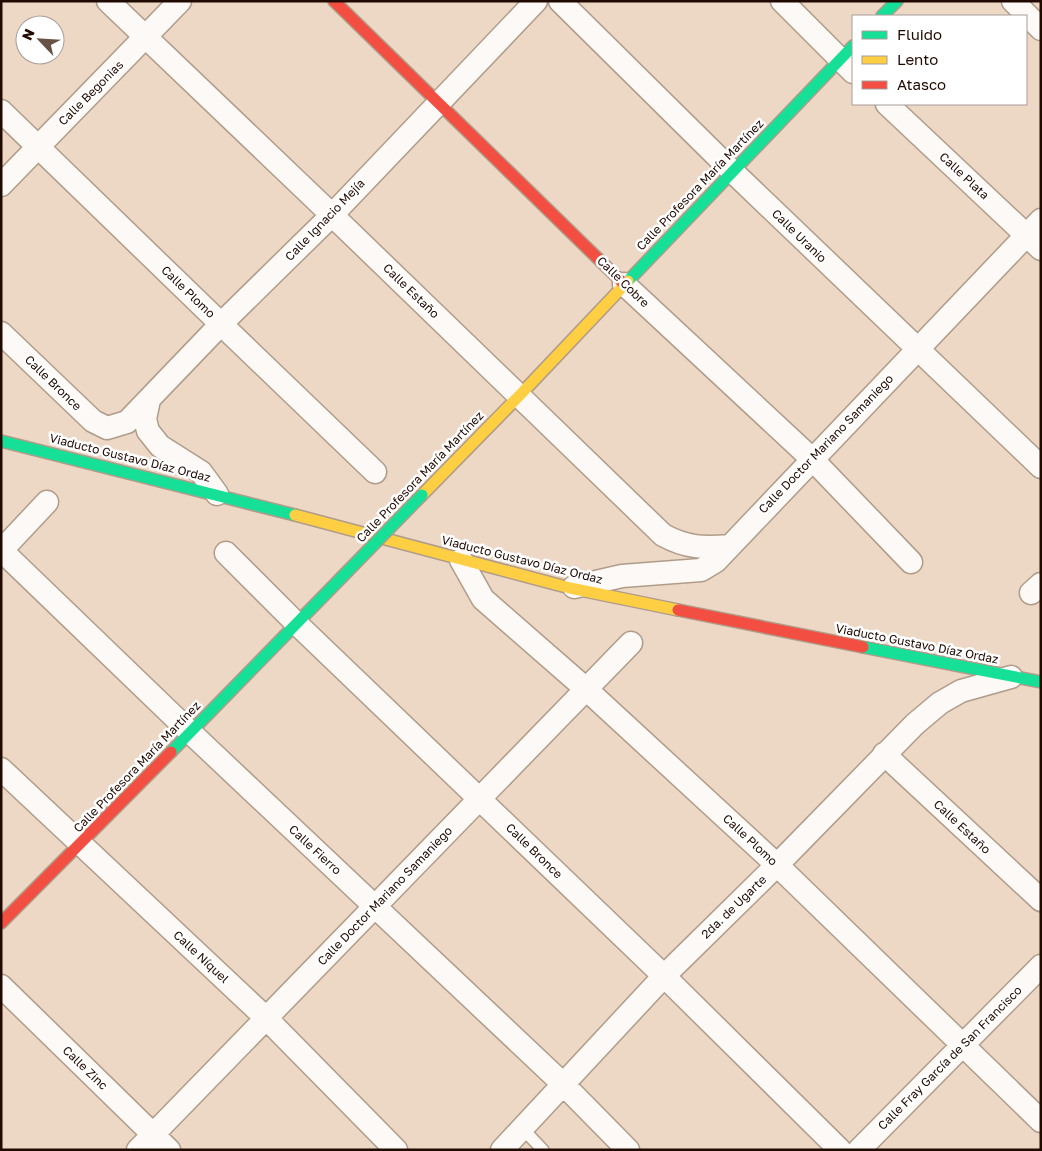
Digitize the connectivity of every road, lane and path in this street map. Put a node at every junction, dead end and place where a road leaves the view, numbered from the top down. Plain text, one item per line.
1 (108, 1) edge
2 (180, 1) edge
3 (334, 1) edge
4 (536, 1) edge
5 (560, 1) edge
6 (782, 1) edge
7 (897, 1) edge
8 (1013, 1) edge
9 (883, 15) edge
10 (1041, 29) edge
11 (145, 38) junction
12 (849, 59) edge
13 (438, 102) junction
14 (888, 105) edge
15 (1, 111) edge
16 (38, 147) junction
17 (732, 171) junction
18 (1, 185) edge
19 (332, 215) junction
20 (1036, 235) edge
21 (624, 284) junction
22 (221, 324) junction
23 (1, 333) edge
24 (917, 349) junction
25 (519, 396) junction
26 (148, 400) junction
27 (107, 428) joint
28 (1, 441) edge
29 (812, 459) junction
30 (1041, 467) edge
31 (375, 472) dead end
32 (217, 494) junction
33 (47, 502) dead end
34 (730, 546) junction
35 (1, 550) edge
36 (226, 554) dead end
37 (461, 560) junction
38 (912, 562) dead end
39 (570, 588) junction
40 (296, 623) junction
41 (631, 643) dead end
42 (1011, 677) junction
43 (1041, 682) edge
44 (586, 689) junction
45 (190, 732) junction
46 (884, 754) junction
47 (1, 769) edge
48 (479, 799) junction
49 (81, 844) junction
50 (777, 865) junction
51 (1041, 900) edge
52 (375, 906) junction
53 (1, 923) edge
54 (1041, 966) edge
55 (664, 976) junction
56 (1, 986) edge
57 (266, 1018) junction
58 (961, 1045) junction
59 (563, 1084) junction
60 (1041, 1122) edge
61 (522, 1128) junction
62 (153, 1145) edge
63 (396, 1150) edge
64 (502, 1150) edge
65 (543, 1150) edge
66 (628, 1150) edge
67 (840, 1150) edge
68 (859, 1150) edge

1 - 11 street, Calle Estaño
2 - 11 street, Calle Begonias
3 - 13 street, Calle Cobre
4 - 13 street, Calle Ignacio Mejía
5 - 17 street, Calle Uranio
6 - 12 street
7 - 9 street
8 - 10 street
11 - 16 street, Calle Begonias
11 - 19 street, Calle Estaño
12 - 17 street, Calle Profesora María Martínez
13 - 19 street, Calle Ignacio Mejía
13 - 21 street, Calle Cobre
14 - 20 street, Calle Plata
15 - 16 street, Calle Plomo
16 - 18 street, Calle Begonias
16 - 22 street, Calle Plomo
17 - 21 street, Calle Profesora María Martínez
17 - 24 street, Calle Uranio
19 - 22 street, Calle Ignacio Mejía
19 - 25 street, Calle Estaño
20 - 24 street, Calle Doctor Mariano Samaniego
21 - 25 street, Calle Profesora María Martínez
21 - 29 street, Calle Cobre
22 - 26 street, Calle Ignacio Mejía
22 - 31 street, Calle Plomo
23 - 27 street, Calle Bronce
24 - 29 street, Calle Doctor Mariano Samaniego
24 - 30 street, Calle Uranio
25 - 34 street, Calle Estaño
25 - 40 street, Calle Profesora María Martínez, bridge
26 - 27 street, Calle Ignacio Mejía
26 - 32 street
28 - 32 street, Viaducto Gustavo Díaz Ordaz
29 - 34 street, Calle Doctor Mariano Samaniego
29 - 38 street, Calle Cobre
32 - 37 street, Viaducto Gustavo Díaz Ordaz
33 - 35 street
34 - 39 street, Calle Doctor Mariano Samaniego
35 - 45 street, Calle Fierro
36 - 40 street, Calle Bronce
37 - 39 street, Viaducto Gustavo Díaz Ordaz
37 - 44 street, Calle Plomo
39 - 42 street, Viaducto Gustavo Díaz Ordaz
40 - 45 street, Calle Profesora María Martínez
40 - 48 street, Calle Bronce
41 - 44 street, Calle Doctor Mariano Samaniego
42 - 43 street, Viaducto Gustavo Díaz Ordaz
42 - 46 street, 2da. de Ugarte
44 - 48 street, Calle Doctor Mariano Samaniego
44 - 50 street, Calle Plomo
45 - 49 street, Calle Profesora María Martínez
45 - 52 street, Calle Fierro
46 - 50 street, 2da. de Ugarte
46 - 51 street, Calle Estaño
47 - 49 street, Calle Níquel
48 - 52 street, Calle Doctor Mariano Samaniego
48 - 55 street, Calle Bronce
49 - 53 street, Calle Profesora María Martínez
49 - 57 street, Calle Níquel
50 - 55 street, 2da. de Ugarte
50 - 58 street, Calle Plomo
52 - 57 street, Calle Doctor Mariano Samaniego
52 - 59 street, Calle Fierro
54 - 58 street, Calle Fray García de San Francisco
55 - 59 street, 2da. de Ugarte
55 - 67 street, Calle Bronce
56 - 62 street, Calle Zinc
57 - 62 street, Calle Doctor Mariano Samaniego
57 - 63 street, Calle Níquel
58 - 60 street, Calle Plomo
58 - 68 street, Calle Fray García de San Francisco
59 - 61 street, 2da. de Ugarte
59 - 66 street, Calle Fierro
61 - 64 street, 2da. de Ugarte
61 - 65 lane

